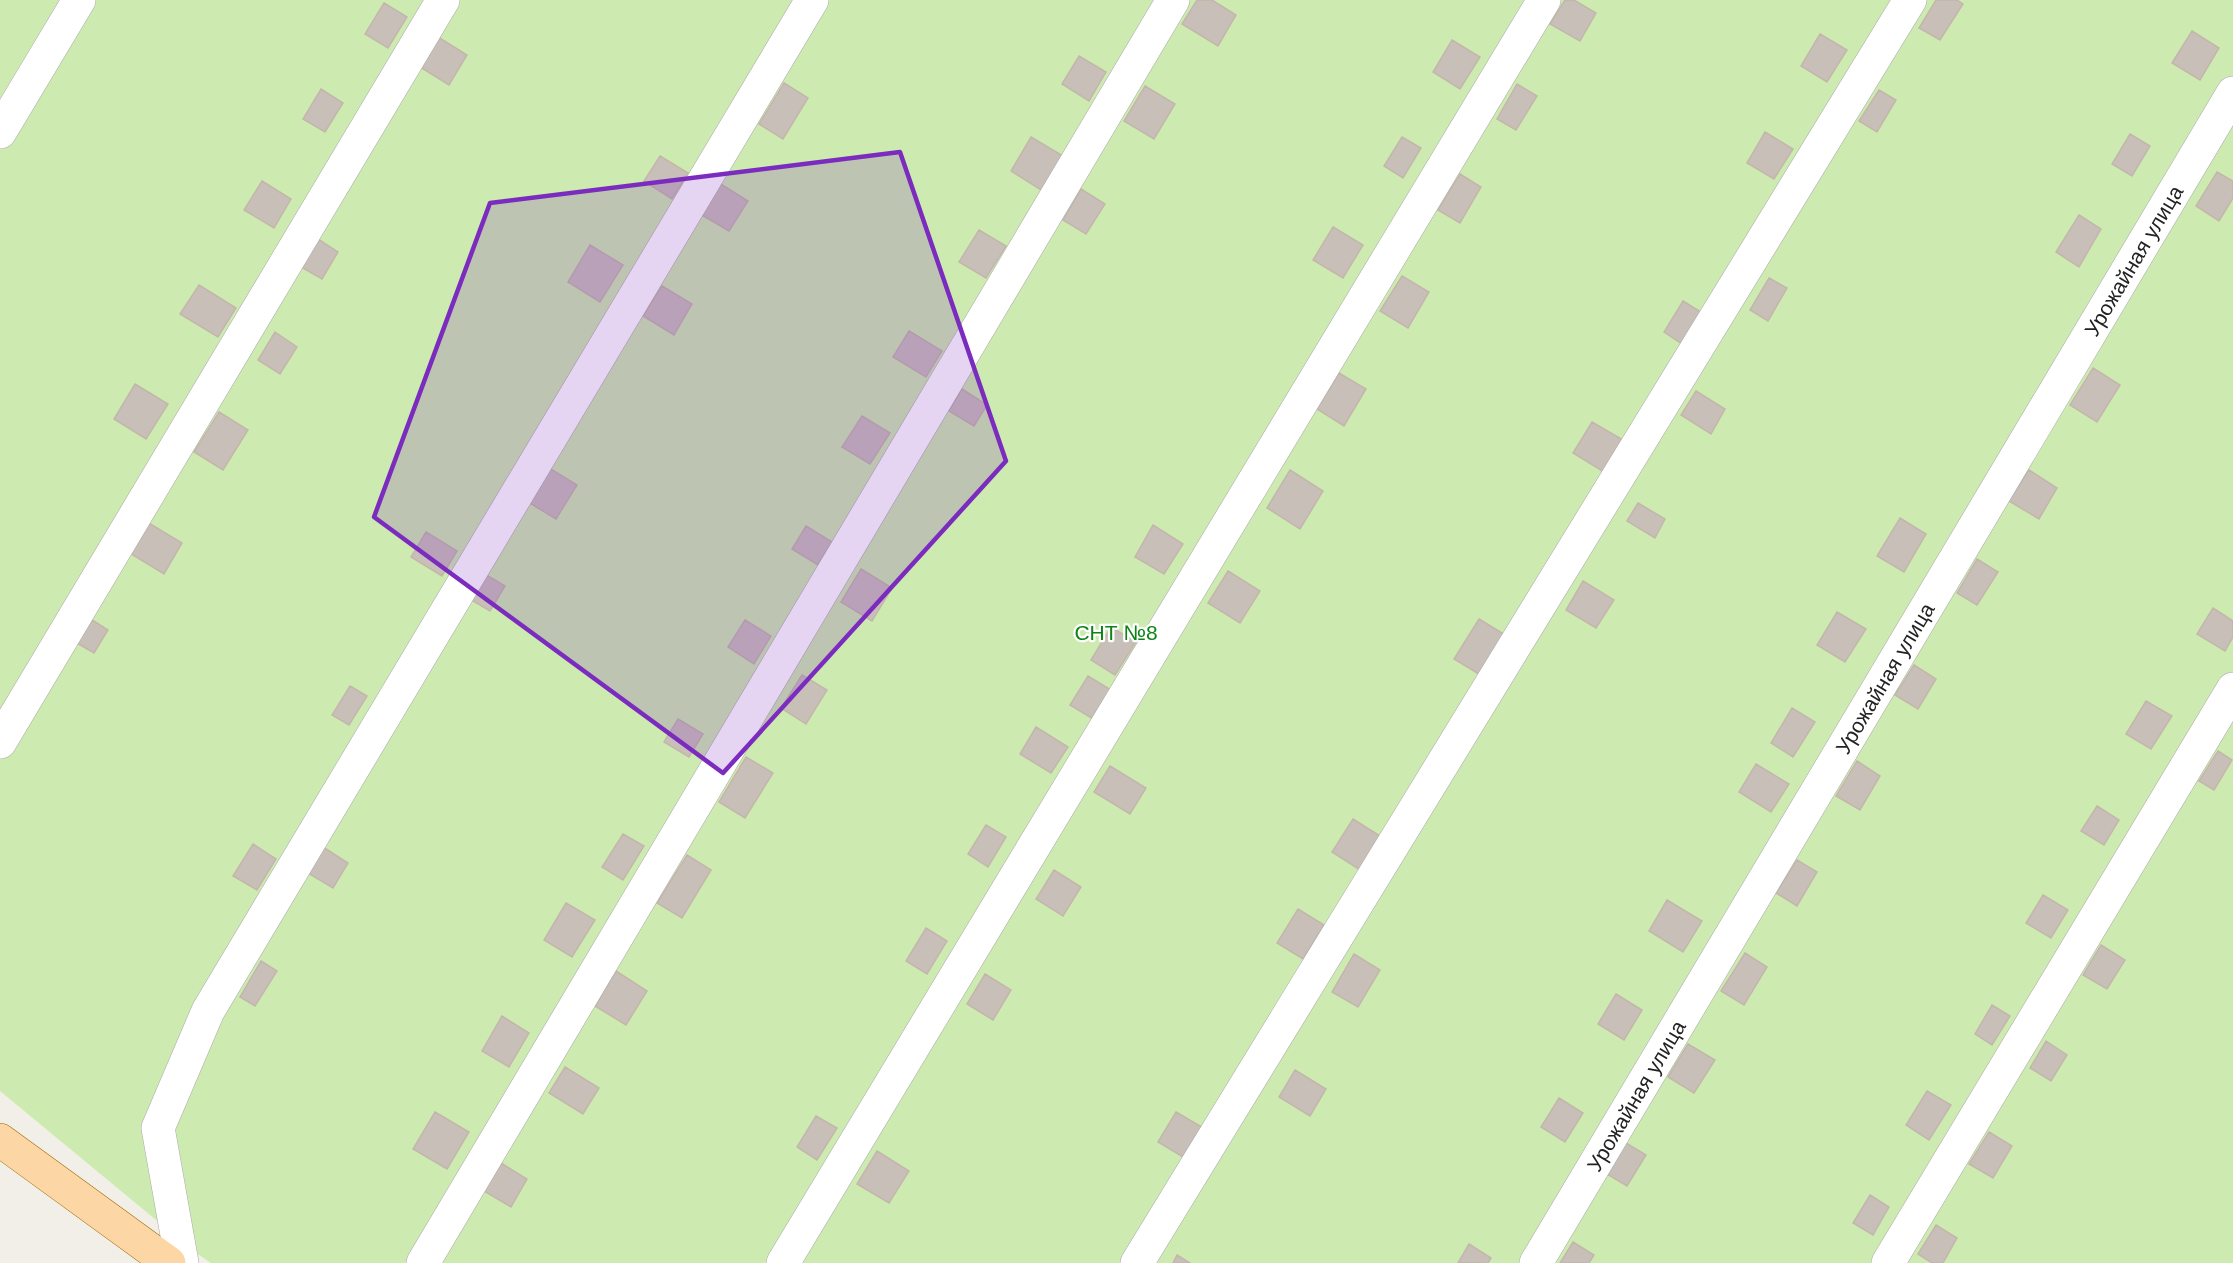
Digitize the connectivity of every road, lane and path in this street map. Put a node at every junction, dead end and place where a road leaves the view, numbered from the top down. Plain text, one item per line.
1 (79, 0) edge
2 (443, 0) edge
3 (812, 0) edge
4 (1173, 0) edge
5 (1544, 0) edge
6 (1910, 0) edge
7 (2233, 93) edge
8 (0, 132) edge
9 (2233, 689) edge
10 (0, 742) edge
11 (1, 1136) edge
12 (169, 1263) edge
13 (182, 1263) edge
14 (423, 1263) edge
15 (783, 1263) edge
16 (1137, 1263) edge
17 (1536, 1263) edge
18 (1888, 1263) edge

1 - 8 street
2 - 10 street
3 - 13 street
4 - 14 street
5 - 15 street
6 - 16 street
7 - 17 street, Урожайная улица
9 - 18 street
11 - 12 main road

